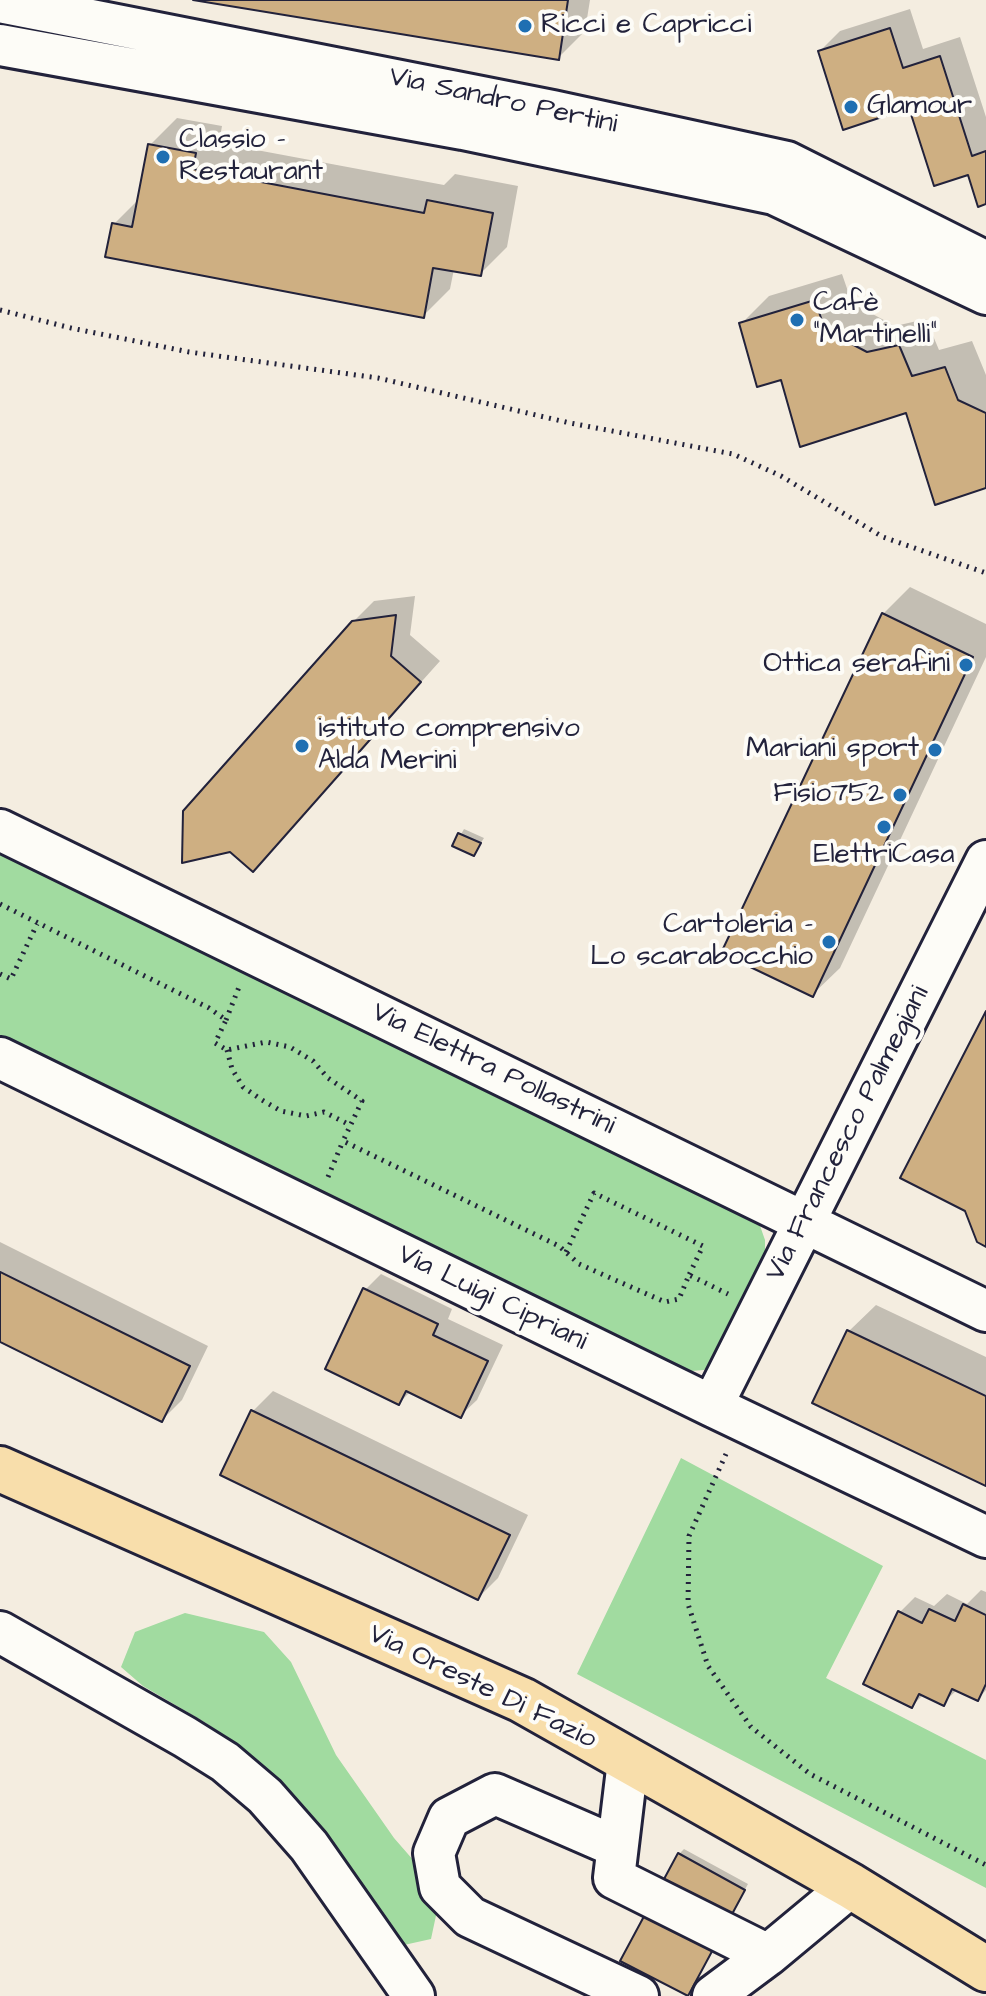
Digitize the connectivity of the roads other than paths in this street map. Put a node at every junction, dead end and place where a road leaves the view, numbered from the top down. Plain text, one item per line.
1 (0, 2) edge
2 (0, 45) edge
3 (986, 262) edge
4 (986, 294) edge
5 (0, 830) edge
6 (986, 861) edge
7 (0, 1058) edge
8 (805, 1222) junction
9 (986, 1311) edge
10 (727, 1413) junction
11 (0, 1469) edge
12 (986, 1537) edge
13 (0, 1632) edge
14 (628, 1761) junction
15 (617, 1847) junction
16 (851, 1886) junction
17 (768, 1955) junction
18 (986, 1969) edge
19 (414, 1996) edge
20 (638, 1996) edge
21 (713, 1996) edge

1 - 3 street, Via Sandro Pertini
2 - 4 street, Via Sandro Pertini
5 - 8 street, Via Elettra Pollastrini
6 - 8 street, Via Francesco Palmegiani
7 - 10 street, Via Luigi Cipriani
8 - 9 street, Via Elettra Pollastrini
8 - 10 street, Via Francesco Palmegiani
10 - 12 street, Via Luigi Cipriani
11 - 14 main road, Via Oreste Di Fazio
13 - 19 street
14 - 15 street
14 - 16 main road, Via Oreste Di Fazio
15 - 17 street
15 - 20 street
16 - 17 street
16 - 18 main road, Via Oreste Di Fazio
17 - 21 street

